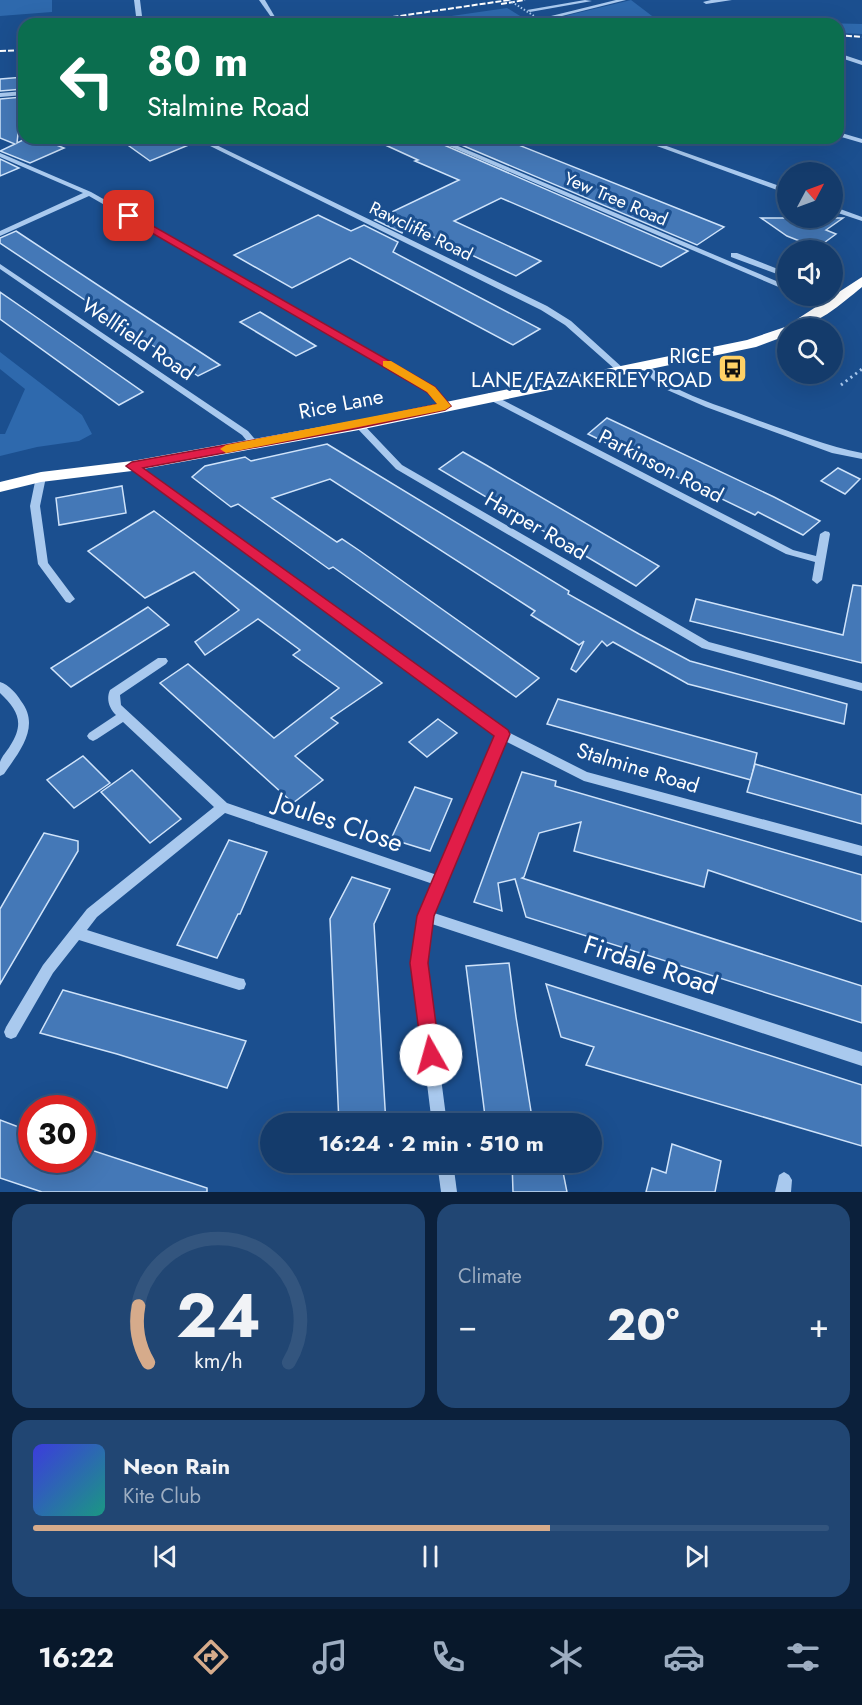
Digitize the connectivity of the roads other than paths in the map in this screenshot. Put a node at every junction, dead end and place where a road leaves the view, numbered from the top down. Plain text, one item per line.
1 (262, 0) edge
2 (599, 0) edge
3 (623, 0) edge
4 (729, 0) edge
5 (138, 2) edge
6 (706, 2) dead end
7 (532, 13) road end
8 (273, 16) dead end
9 (554, 16) dead end
10 (139, 18) edge
11 (844, 57) edge
12 (860, 61) edge
13 (18, 94) edge
14 (0, 95) edge
15 (844, 136) edge
16 (862, 141) edge
17 (209, 144) edge
18 (447, 144) edge
19 (655, 144) edge
20 (0, 155) edge
21 (777, 188) edge
22 (89, 193) junction
23 (843, 212) edge
24 (862, 219) edge
25 (0, 234) edge
26 (734, 255) dead end
27 (0, 266) edge
28 (777, 272) edge
29 (862, 281) edge
30 (777, 284) edge
31 (828, 307) joint
32 (808, 318) edge
33 (777, 334) edge
34 (644, 365) junction
35 (620, 369) junction
36 (489, 396) junction
37 (445, 406) junction
38 (359, 424) junction
39 (254, 444) junction
40 (862, 456) edge
41 (132, 466) junction
42 (0, 474) edge
43 (40, 477) junction
44 (0, 487) edge
45 (825, 534) dead end
46 (819, 560) junction
47 (817, 580) dead end
48 (70, 599) dead end
49 (162, 661) dead end
50 (0, 686) edge
51 (862, 687) edge
52 (124, 716) junction
53 (502, 734) junction
54 (93, 736) dead end
55 (0, 771) edge
56 (223, 807) junction
57 (862, 851) edge
58 (439, 881) junction
59 (426, 916) junction
60 (77, 933) junction
61 (239, 984) dead end
62 (11, 1032) dead end
63 (862, 1059) edge
64 (439, 1113) edge
65 (446, 1173) edge
66 (449, 1192) edge

1 - 8 street
2 - 7 street
3 - 9 street
4 - 6 street
5 - 10 street
11 - 12 street
13 - 14 street
15 - 16 street
17 - 35 street, Rawcliffe Road
18 - 30 street, Yew Tree Road
19 - 21 street
20 - 22 street
22 - 25 street
22 - 37 street
23 - 24 street
26 - 28 street
27 - 39 street, Wellfield Road
29 - 31 highway, Rice Lane
31 - 32 highway, Rice Lane
33 - 34 highway, Rice Lane
34 - 35 highway, Rice Lane
34 - 40 street
35 - 36 highway, Rice Lane
36 - 37 highway, Rice Lane
36 - 46 street, Parkinson Road
37 - 38 highway, Rice Lane
38 - 39 highway, Rice Lane
38 - 51 street, Harper Road
39 - 41 highway, Rice Lane
41 - 43 highway, Rice Lane
41 - 53 street, Stalmine Road
42 - 43 highway, Rice Lane
43 - 44 highway, Rice Lane
43 - 48 street
45 - 46 street
46 - 47 street
49 - 52 street, Joules Close
50 - 55 street
52 - 54 street
52 - 56 street, Joules Close
53 - 57 street, Stalmine Road
53 - 58 street
56 - 58 street, Joules Close
56 - 60 street
58 - 59 street
59 - 63 street, Firdale Road
59 - 64 street
60 - 61 street
60 - 62 street
65 - 66 street

